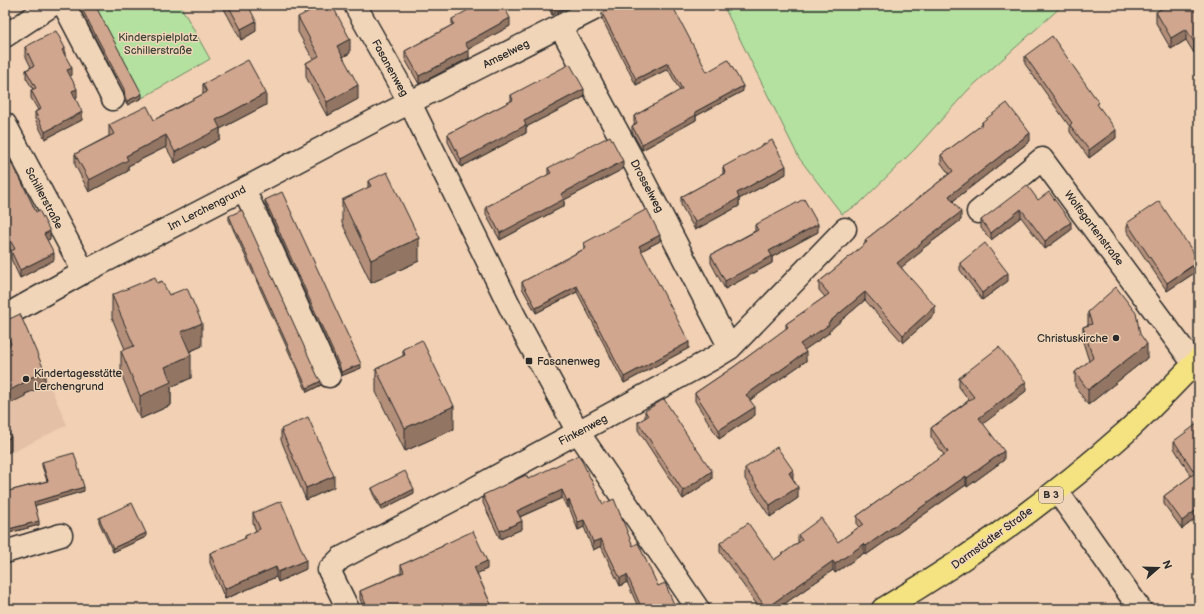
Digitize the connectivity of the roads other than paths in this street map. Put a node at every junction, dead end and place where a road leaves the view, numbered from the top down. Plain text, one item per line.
1 (52, 5) edge
2 (64, 5) edge
3 (354, 5) edge
4 (602, 5) edge
5 (25, 12) edge
6 (560, 26) junction
7 (5, 36) edge
8 (113, 99) dead end
9 (410, 103) junction
10 (5, 124) edge
11 (244, 190) junction
12 (978, 212) dead end
13 (845, 229) dead end
14 (84, 272) junction
15 (5, 316) edge
16 (730, 348) junction
17 (1197, 361) edge
18 (329, 376) dead end
19 (578, 432) junction
20 (1056, 491) junction
21 (61, 535) dead end
22 (5, 552) edge
23 (348, 609) edge
24 (698, 609) edge
25 (883, 609) edge
26 (1140, 609) edge

1 - 5 street
2 - 8 street
3 - 9 street, Fasanenweg
4 - 6 street, Amselweg
5 - 7 street
6 - 9 street, Amselweg
6 - 16 street, Drosselweg
9 - 11 street, Im Lerchengrund
9 - 19 street, Fasanenweg
10 - 14 street, Schillerstraße
11 - 14 street, Im Lerchengrund
11 - 18 street
12 - 17 street, Wolfsgartenstraße
13 - 16 street, Finkenweg
14 - 15 street, Im Lerchengrund
16 - 19 street, Finkenweg
17 - 20 main road, Darmstädter Straße / B 3
19 - 23 street, Finkenweg
19 - 24 street, Fasanenweg
20 - 25 main road, Darmstädter Straße / B 3
20 - 26 street
21 - 22 street

